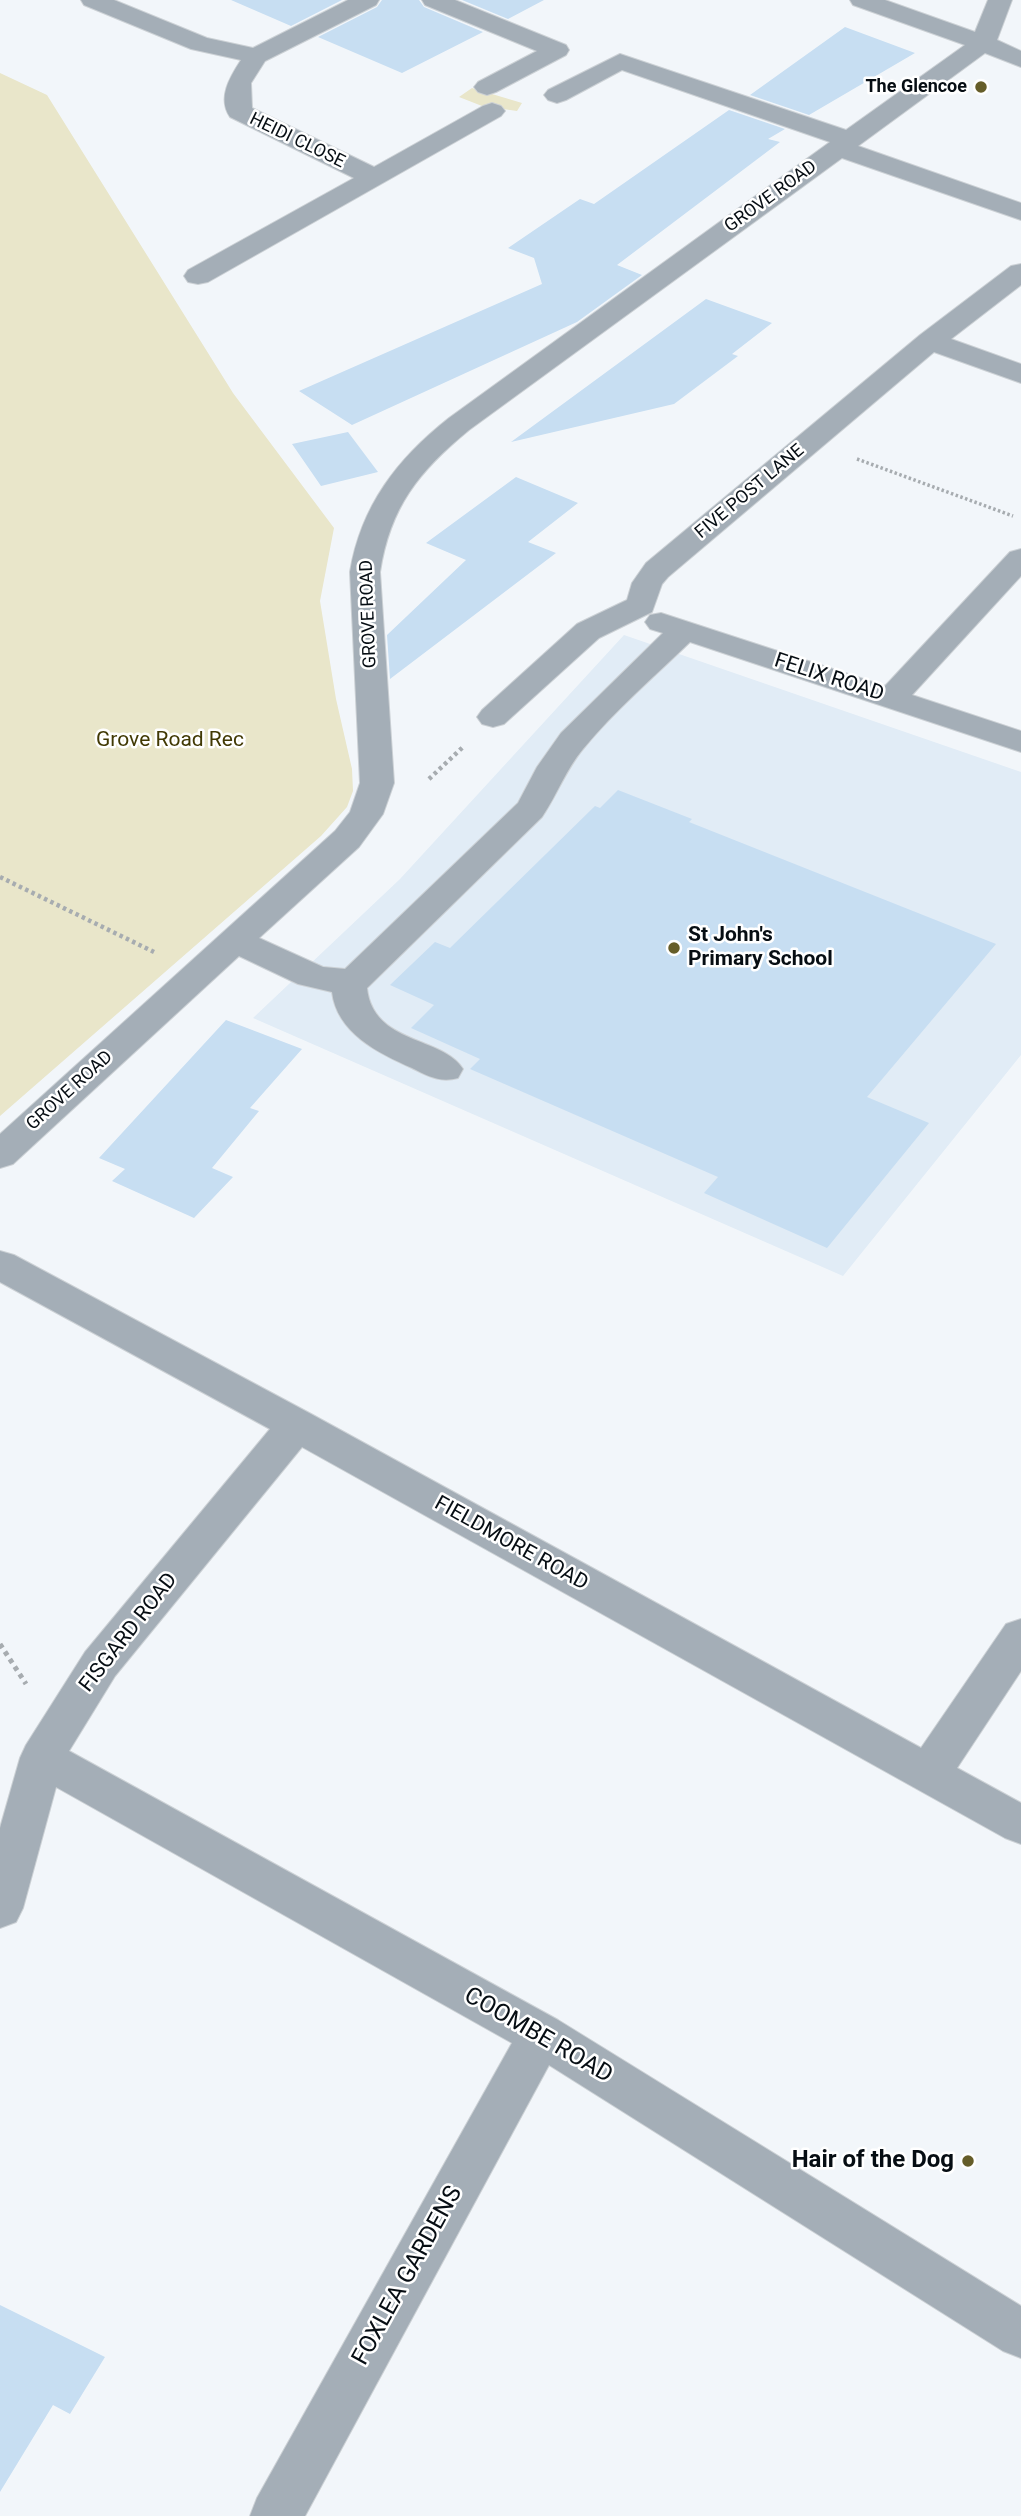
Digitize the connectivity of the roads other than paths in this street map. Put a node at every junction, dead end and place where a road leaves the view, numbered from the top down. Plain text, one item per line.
1 (93, 0) edge
2 (367, 0) edge
3 (434, 0) edge
4 (862, 0) edge
5 (997, 7) edge
6 (1021, 18) edge
7 (983, 43) junction
8 (256, 55) junction
9 (1021, 60) edge
10 (557, 95) dead end
11 (844, 144) junction
12 (374, 177) junction
13 (1021, 212) edge
14 (1021, 272) edge
15 (198, 276) dead end
16 (930, 341) junction
17 (1021, 374) edge
18 (1021, 558) edge
19 (641, 605) junction
20 (684, 630) junction
21 (891, 698) junction
22 (493, 717) road end
23 (1021, 742) edge
24 (236, 941) junction
25 (349, 981) junction
26 (445, 1069) dead end
27 (0, 1154) edge
28 (0, 1265) edge
29 (297, 1425) junction
30 (1021, 1636) edge
31 (42, 1758) junction
32 (928, 1774) junction
33 (1021, 1825) edge
34 (0, 1908) edge
35 (541, 2035) junction
36 (1021, 2334) edge
37 (276, 2516) edge

1 - 8 street
2 - 8 street
3 - 12 street, HEIDI CLOSE
4 - 7 street
5 - 6 street
5 - 7 street
7 - 9 street
7 - 11 street, GROVE ROAD
8 - 12 street, HEIDI CLOSE
10 - 11 street
11 - 13 street
11 - 24 street, GROVE ROAD
12 - 15 street, HEIDI CLOSE
14 - 16 street, FIVE POST LANE
16 - 17 street
16 - 19 street, FIVE POST LANE
18 - 21 street
19 - 20 street, FELIX ROAD
19 - 22 street
20 - 21 street, FELIX ROAD
20 - 25 street
21 - 23 street, FELIX ROAD
24 - 25 street
24 - 27 street, GROVE ROAD
25 - 26 street
28 - 29 street, FIELDMORE ROAD
29 - 31 street, FISGARD ROAD
29 - 32 street, FIELDMORE ROAD
30 - 32 street
31 - 34 street, FISGARD ROAD
31 - 35 street, COOMBE ROAD
32 - 33 street, FIELDMORE ROAD
35 - 36 street, COOMBE ROAD
35 - 37 street, FOXLEA GARDENS

